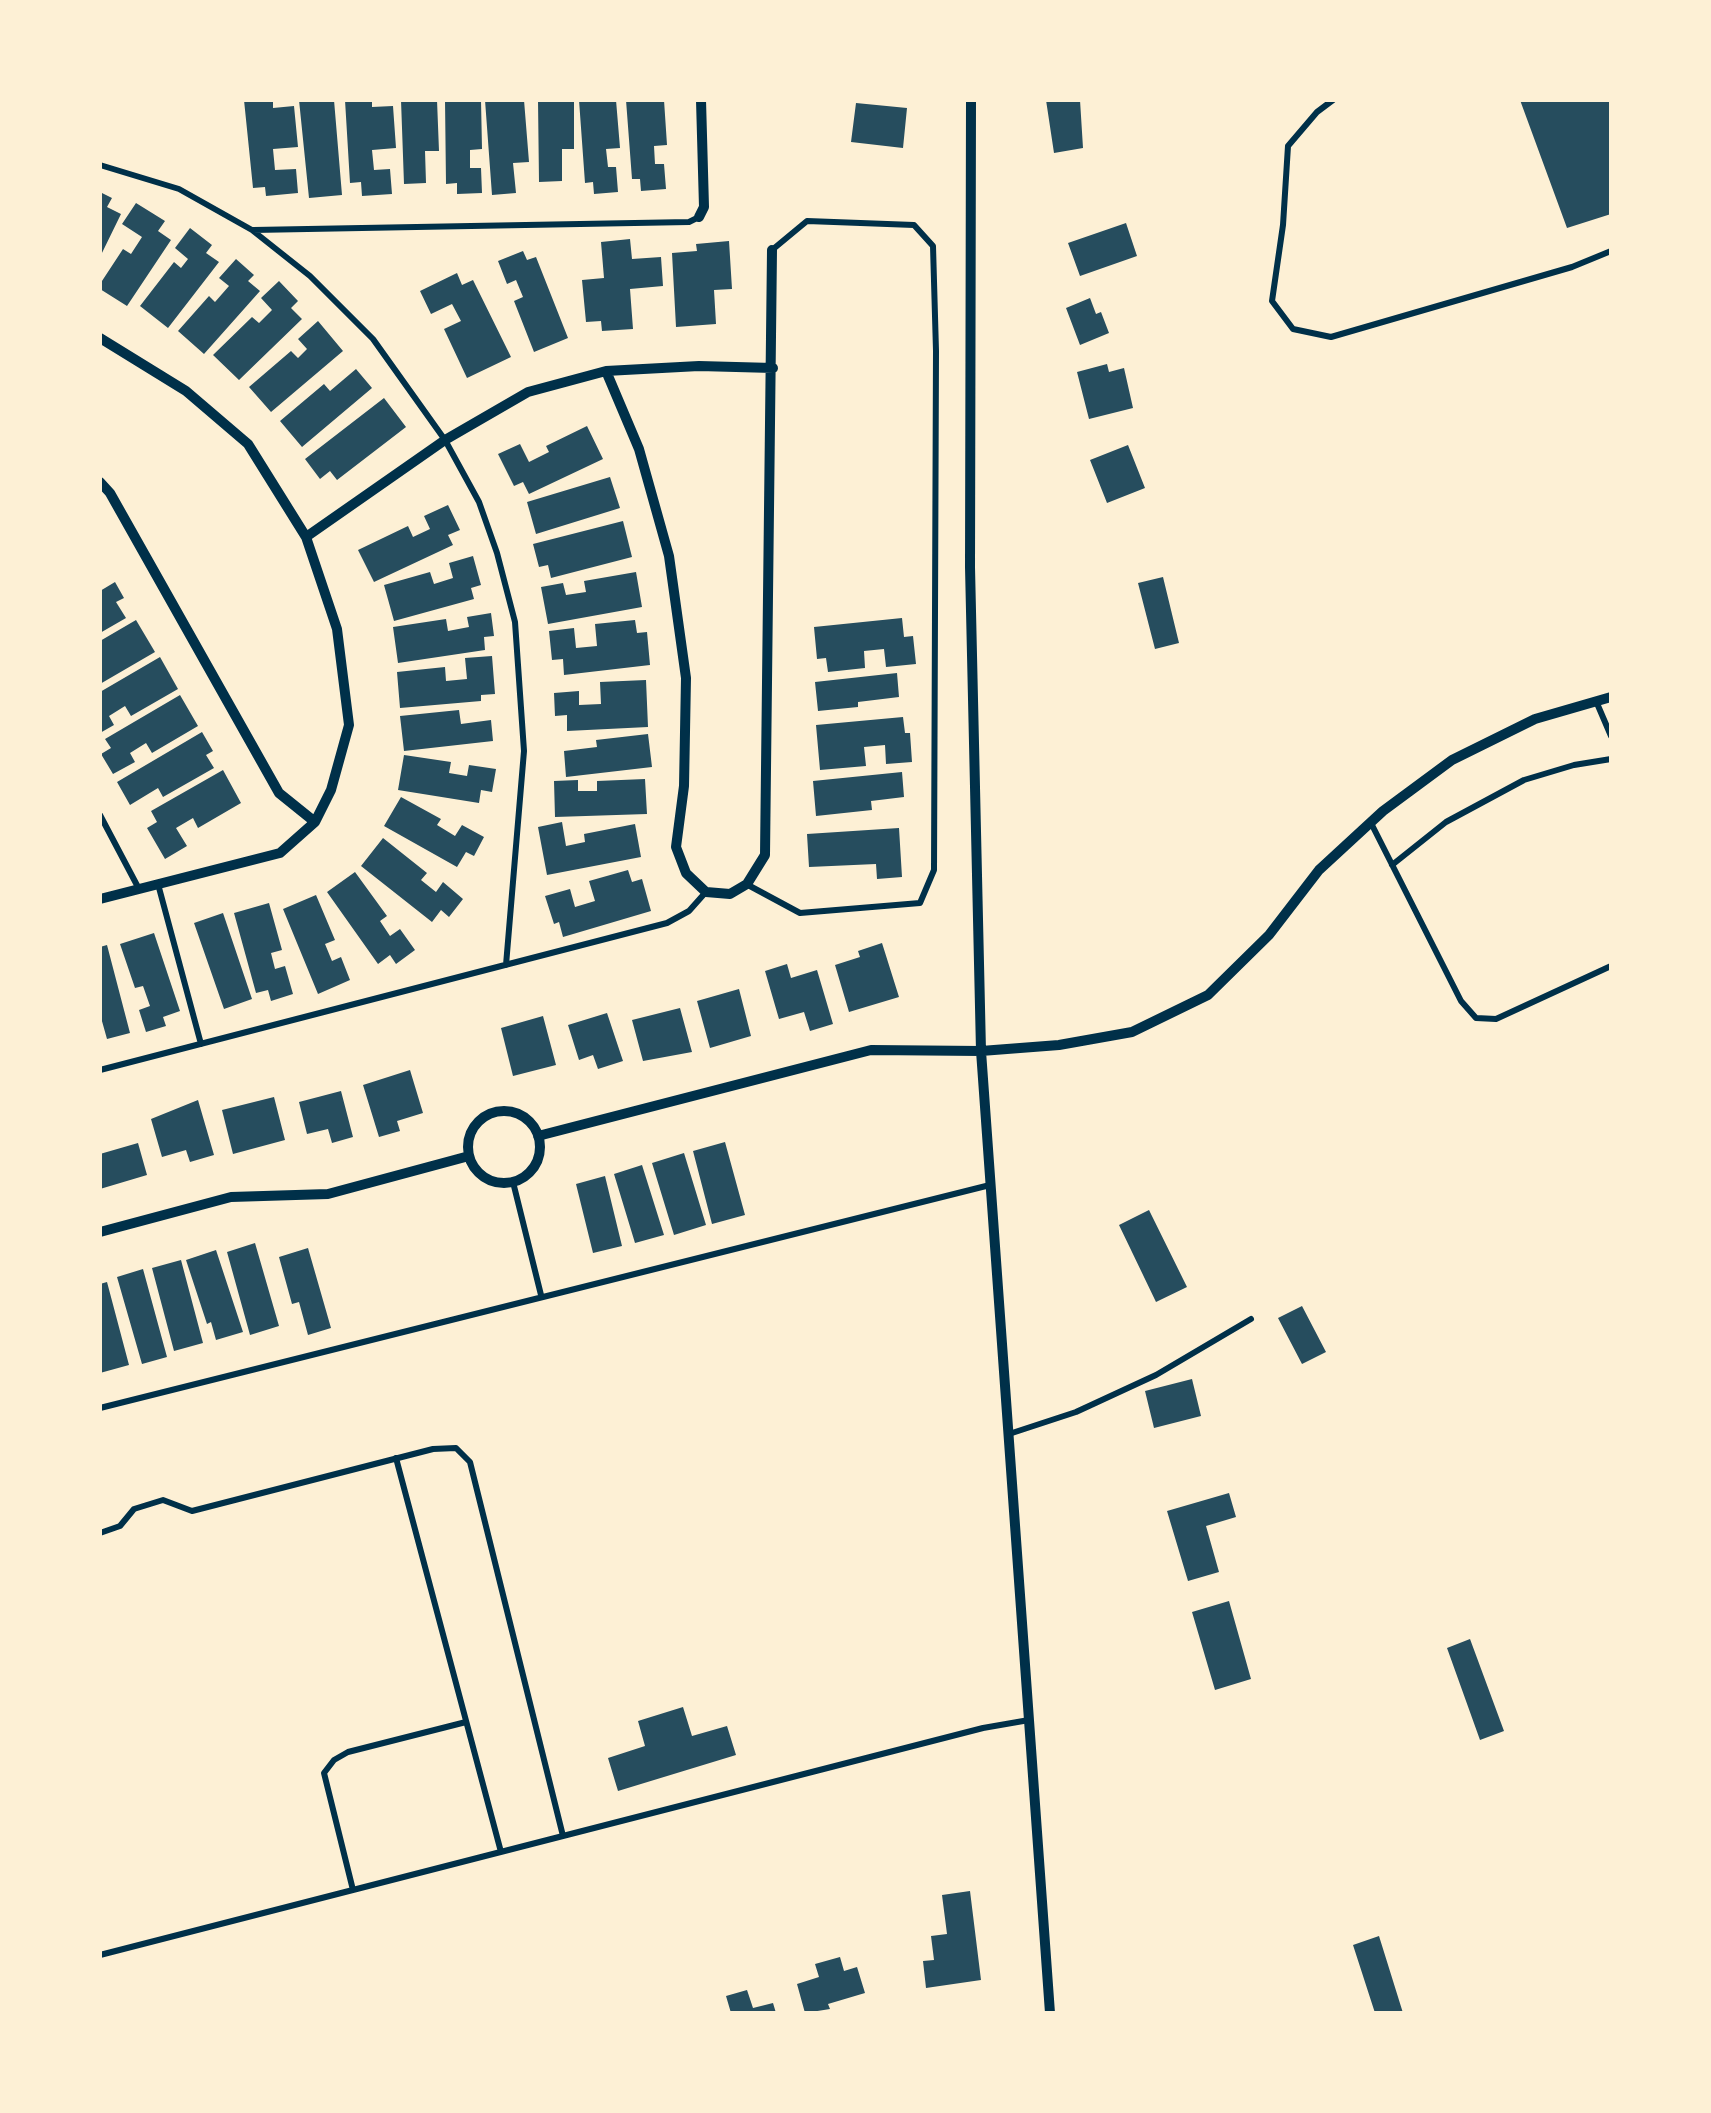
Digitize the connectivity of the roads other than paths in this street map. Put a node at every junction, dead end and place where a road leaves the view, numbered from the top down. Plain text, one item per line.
1 (701, 100) edge
2 (971, 100) edge
3 (1333, 100) edge
4 (100, 165) edge
5 (700, 217) joint
6 (252, 230) junction
7 (772, 250) joint
8 (1611, 251) edge
9 (100, 338) edge
10 (773, 368) junction
11 (606, 371) junction
12 (445, 440) junction
13 (100, 482) edge
14 (306, 537) junction
15 (1611, 697) edge
16 (1596, 700) junction
17 (1611, 736) edge
18 (1611, 759) edge
19 (100, 815) edge
20 (315, 822) junction
21 (1370, 822) junction
22 (1392, 865) junction
23 (158, 884) junction
24 (747, 884) junction
25 (139, 889) junction
26 (706, 892) junction
27 (100, 899) edge
28 (506, 965) junction
29 (1611, 966) edge
30 (201, 1044) junction
31 (981, 1051) junction
32 (100, 1070) edge
33 (538, 1136) junction
34 (469, 1156) junction
35 (513, 1182) junction
36 (990, 1185) junction
37 (100, 1232) edge
38 (541, 1295) junction
39 (1251, 1319) dead end
40 (100, 1408) edge
41 (1008, 1434) junction
42 (396, 1458) junction
43 (100, 1533) edge
44 (1029, 1720) junction
45 (466, 1722) junction
46 (563, 1836) junction
47 (501, 1852) junction
48 (353, 1890) junction
49 (100, 1955) edge
50 (1050, 2013) edge

1 - 5 street
2 - 31 street
3 - 8 lane
4 - 6 lane
5 - 6 lane
6 - 12 lane
7 - 10 street
7 - 24 lane
9 - 14 street
10 - 11 street
10 - 24 street
11 - 12 street
11 - 26 street
12 - 14 street
12 - 28 lane
13 - 20 street
14 - 20 street
15 - 16 street
16 - 17 lane
16 - 21 street
18 - 22 lane
19 - 25 lane
20 - 23 street
21 - 22 lane
21 - 31 street
22 - 29 lane
23 - 25 street
23 - 30 lane
24 - 26 street
25 - 27 street
26 - 28 lane
28 - 30 lane
30 - 32 lane
31 - 33 street
31 - 36 street
33 - 34 street
33 - 35 street
34 - 35 street
34 - 37 street
35 - 38 lane
36 - 38 lane
36 - 41 street
38 - 40 lane
39 - 41 lane
41 - 44 street
42 - 43 lane
42 - 45 lane
42 - 46 lane
44 - 46 lane
44 - 50 street
45 - 47 lane
45 - 48 lane
46 - 47 lane
47 - 48 lane
48 - 49 lane

